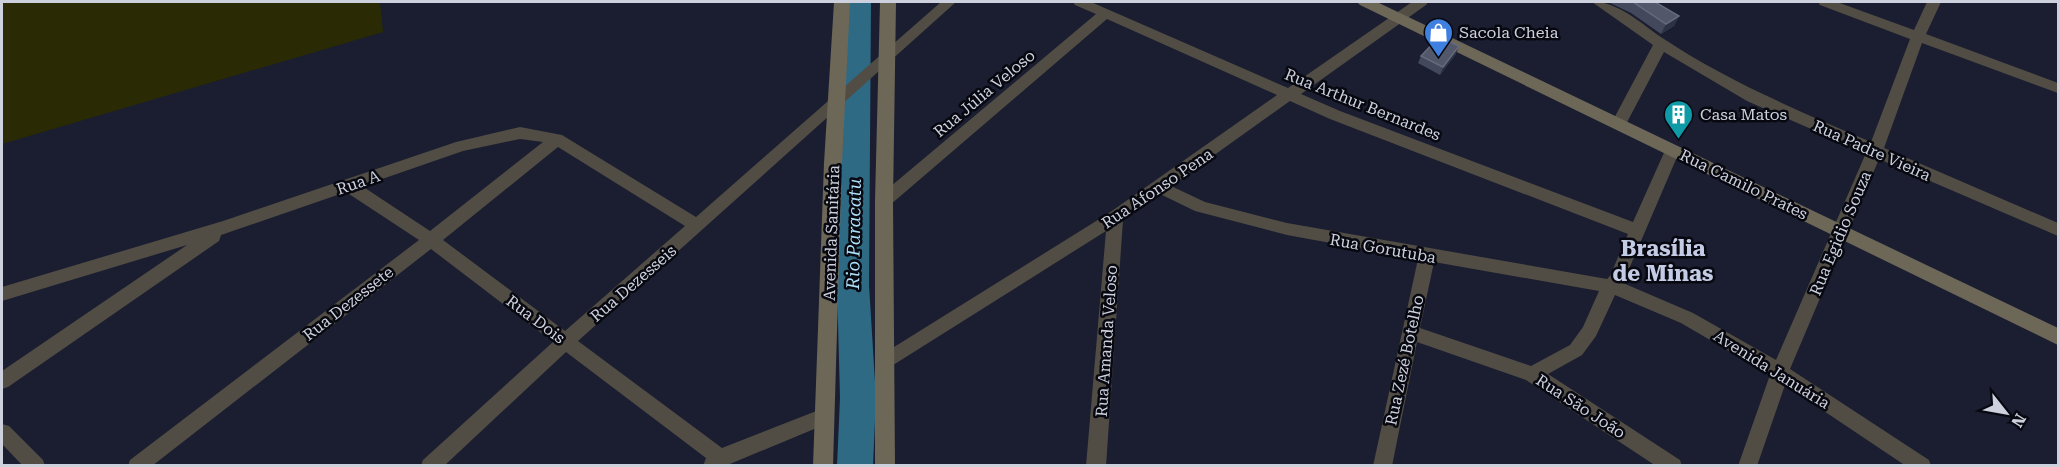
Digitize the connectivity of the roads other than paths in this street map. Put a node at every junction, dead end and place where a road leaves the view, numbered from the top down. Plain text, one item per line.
1 (842, 2) edge
2 (888, 2) edge
3 (949, 2) edge
4 (1080, 2) edge
5 (1365, 2) edge
6 (1421, 2) edge
7 (1599, 2) edge
8 (1825, 2) edge
9 (1934, 2) edge
10 (1106, 13) junction
11 (1400, 17) junction
12 (1918, 36) junction
13 (1661, 45) junction
14 (887, 58) junction
15 (2058, 88) edge
16 (1291, 95) junction
17 (837, 102) junction
18 (1619, 124) junction
19 (557, 139) junction
20 (1672, 150) junction
21 (1875, 151) junction
22 (348, 185) junction
23 (1160, 187) junction
24 (884, 201) junction
25 (1115, 217) junction
26 (698, 226) junction
27 (226, 227) junction
28 (1636, 230) junction
29 (1842, 231) junction
30 (2058, 231) edge
31 (430, 240) junction
32 (1427, 255) junction
33 (1613, 287) junction
34 (2, 294) edge
35 (1410, 332) junction
36 (2058, 336) edge
37 (566, 341) junction
38 (884, 362) junction
39 (1780, 372) junction
40 (1532, 374) junction
41 (2, 381) edge
42 (824, 416) junction
43 (2, 432) edge
44 (715, 462) edge
45 (36, 465) edge
46 (138, 465) edge
47 (430, 465) edge
48 (823, 465) edge
49 (885, 465) edge
50 (1096, 465) edge
51 (1382, 465) edge
52 (1673, 465) edge
53 (1747, 465) edge
54 (1922, 465) edge

1 - 17 street, Avenida Sanitária
2 - 14 street
3 - 14 street, Rua Dezesseis
4 - 10 street, Rua Arthur Bernardes
5 - 11 street, Rua Camilo Prates
6 - 11 street, Rua Afonso Pena
7 - 13 street, Rua Padre Vieira
8 - 12 street
9 - 12 street, Rua Egidio Souza
10 - 16 street, Rua Arthur Bernardes
10 - 24 street, Rua Júlia Veloso
11 - 16 street, Rua Afonso Pena
11 - 18 street, Rua Camilo Prates
12 - 15 street
12 - 21 street, Rua Egidio Souza
13 - 18 street
13 - 21 street, Rua Padre Vieira
14 - 17 street, Rua Dezesseis
14 - 24 street
16 - 23 street, Rua Afonso Pena
16 - 28 street, Rua Arthur Bernardes
17 - 26 street, Rua Dezesseis
17 - 42 street, Avenida Sanitária
18 - 20 street, Rua Camilo Prates
19 - 22 street, Rua A
19 - 26 street, Rua A
19 - 31 street, Rua Dezessete
20 - 28 street
20 - 29 street, Rua Camilo Prates
21 - 29 street, Rua Egidio Souza
21 - 30 street, Rua Padre Vieira
22 - 27 street, Rua A
22 - 31 street, Rua Dois
23 - 25 street, Rua Afonso Pena
23 - 32 street, Rua Gorutuba
24 - 38 street
25 - 38 street, Rua Afonso Pena
25 - 50 street, Rua Amanda Veloso
26 - 37 street, Rua Dezesseis
27 - 34 street, Rua A
27 - 41 street
28 - 33 street
29 - 36 street, Rua Camilo Prates
29 - 39 street, Rua Egidio Souza
31 - 37 street, Rua Dois
31 - 46 street, Rua Dezessete
32 - 33 street, Rua Gorutuba
32 - 35 street, Rua Zezé Botelho
33 - 39 street, Avenida Januária
33 - 40 street
35 - 40 street, Rua São João
35 - 51 street, Rua Zezé Botelho
37 - 44 street, Rua Dois
37 - 47 street, Rua Dezesseis
38 - 49 street
39 - 53 street, Rua Egidio Souza
39 - 54 street, Avenida Januária
40 - 52 street, Rua São João
42 - 44 street
42 - 48 street, Avenida Sanitária
43 - 45 street

